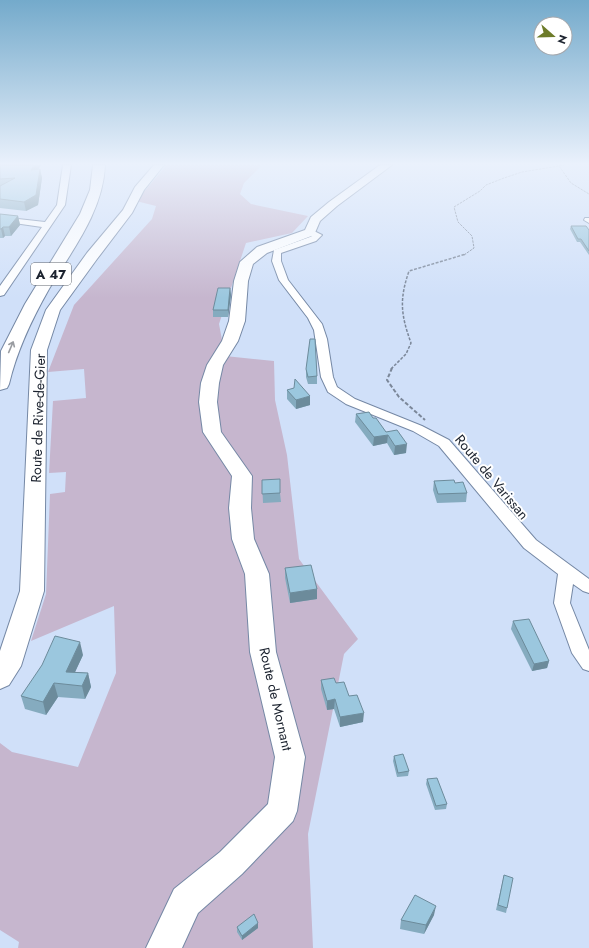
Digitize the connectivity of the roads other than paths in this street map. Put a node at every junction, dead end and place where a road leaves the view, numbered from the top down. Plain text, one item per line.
1 (58, 209) edge
2 (79, 209) edge
3 (88, 209) edge
4 (129, 209) edge
5 (327, 209) edge
6 (0, 219) edge
7 (48, 225) junction
8 (310, 232) junction
9 (0, 293) edge
10 (0, 341) edge
11 (0, 384) edge
12 (566, 572) junction
13 (589, 586) edge
14 (589, 664) edge
15 (0, 678) edge
16 (164, 948) edge

1 - 7 street
2 - 10 highway, A 47
11 -> 3 highway, A 47
4 - 15 main road, Route de Rive-de-Gier
5 - 8 main road
6 - 7 street
7 - 9 street
8 - 12 street, Route de Varissan
8 - 16 main road, Route de Mornant
12 - 13 street, Route de Varissan
12 - 14 street

